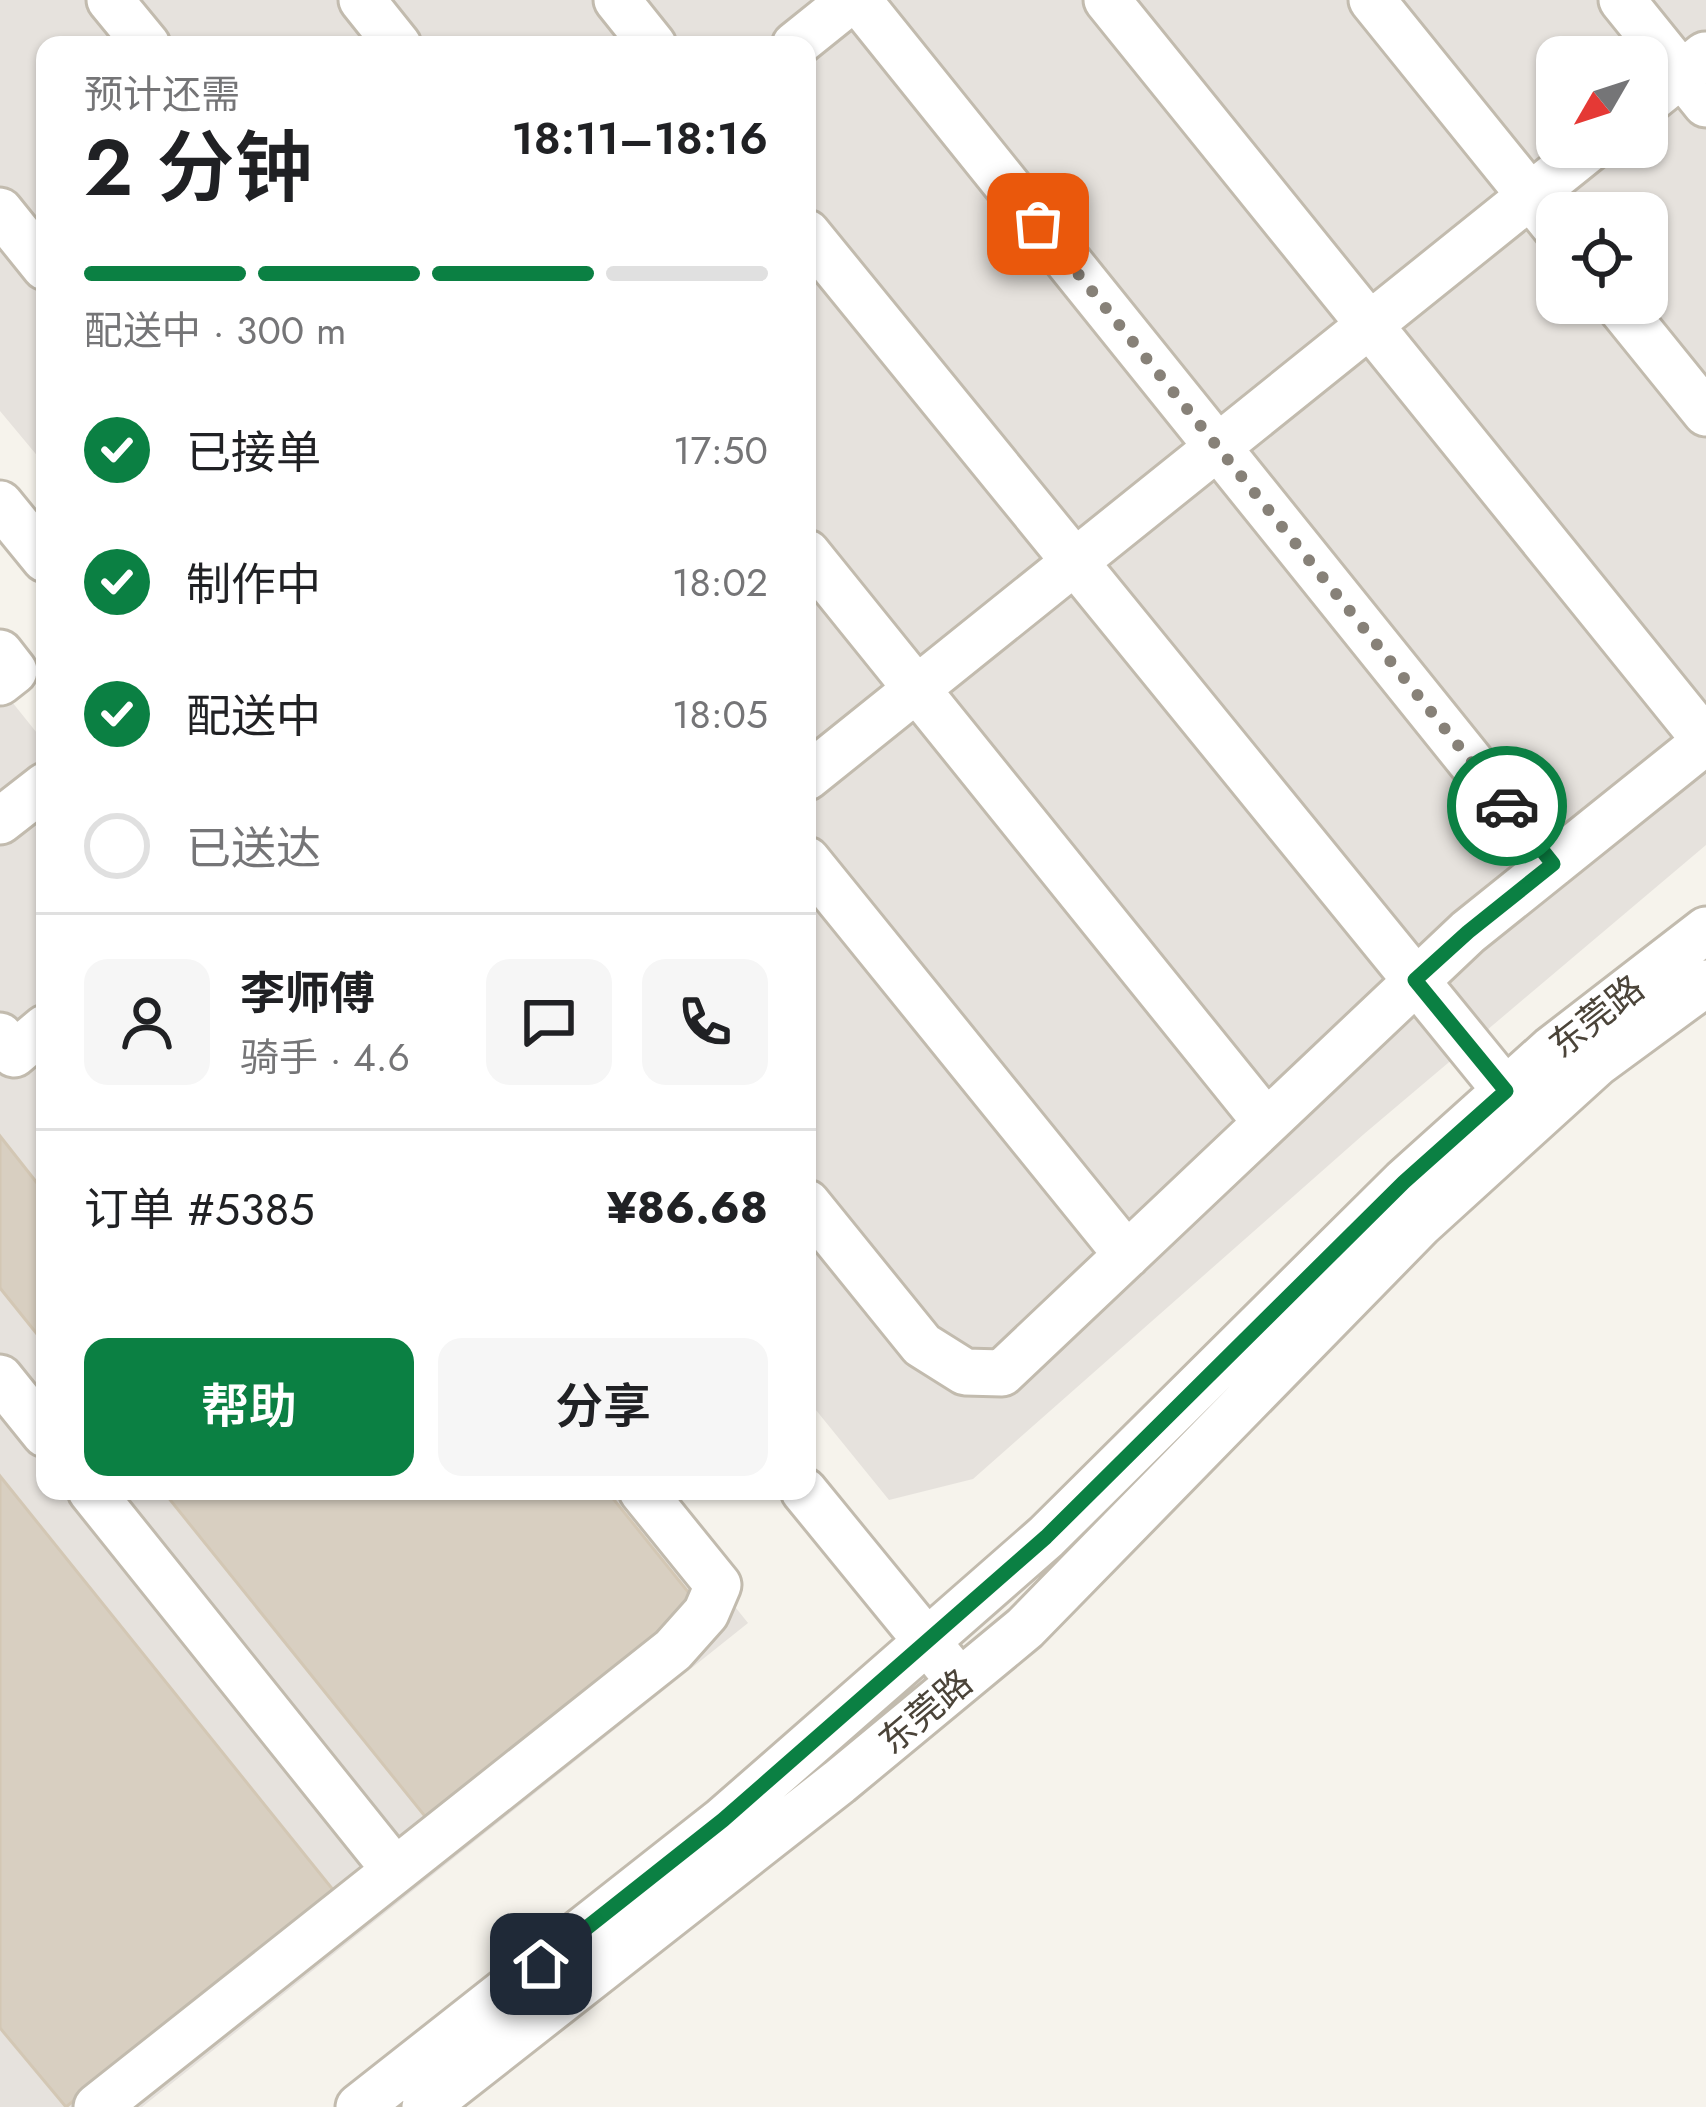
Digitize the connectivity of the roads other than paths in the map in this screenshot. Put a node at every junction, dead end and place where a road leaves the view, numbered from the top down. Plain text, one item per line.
1 (110, 0) edge
2 (362, 0) edge
3 (617, 0) edge
4 (855, 0) edge
5 (1107, 0) edge
6 (1372, 0) edge
7 (1622, 0) edge
8 (140, 36) edge
9 (391, 36) edge
10 (646, 36) edge
11 (807, 36) edge
12 (1685, 84) edge
13 (1536, 202) edge
14 (0, 212) edge
15 (1536, 217) edge
16 (816, 244) edge
17 (36, 256) edge
18 (1634, 324) edge
19 (1369, 326) junction
20 (1706, 412) edge
21 (1218, 447) junction
22 (0, 504) edge
23 (36, 548) edge
24 (1075, 562) junction
25 (816, 564) edge
26 (0, 653) edge
27 (0, 682) edge
28 (916, 689) junction
29 (1706, 741) edge
30 (816, 770) edge
31 (36, 793) edge
32 (0, 821) edge
33 (1553, 864) junction
34 (816, 871) edge
35 (1706, 930) edge
36 (1415, 980) junction
37 (1706, 982) edge
38 (0, 1036) edge
39 (36, 1036) edge
40 (1506, 1091) junction
41 (1265, 1122) junction
42 (816, 1214) edge
43 (1127, 1255) junction
44 (0, 1378) edge
45 (36, 1423) edge
46 (98, 1500) edge
47 (649, 1500) edge
48 (811, 1500) edge
49 (927, 1642) junction
50 (960, 1682) junction
51 (395, 1870) junction
52 (97, 2107) edge
53 (359, 2107) edge
54 (425, 2107) edge

1 - 8 street
2 - 9 street
3 - 10 street
4 - 11 street
4 - 21 street
5 - 19 street
6 - 13 street
7 - 12 street
14 - 17 street
15 - 19 street
16 - 24 street
18 - 20 street
19 - 21 street
19 - 29 street
21 - 24 street
21 - 33 street
22 - 23 street
24 - 28 street
24 - 36 street
25 - 28 street
26 - 27 street
28 - 30 street
28 - 41 street
29 - 33 street
31 - 32 street
33 - 36 street
34 - 43 street
35 - 40 street, 东莞路
36 - 40 street
36 - 41 street
37 - 50 street, 东莞路
38 - 39 street
40 - 49 street, 东莞路
41 - 43 street
42 - 43 street
44 - 45 street
46 - 51 street
47 - 51 street
48 - 49 street
49 - 50 street
49 - 53 street, 东莞路
50 - 54 street, 东莞路
51 - 52 street

